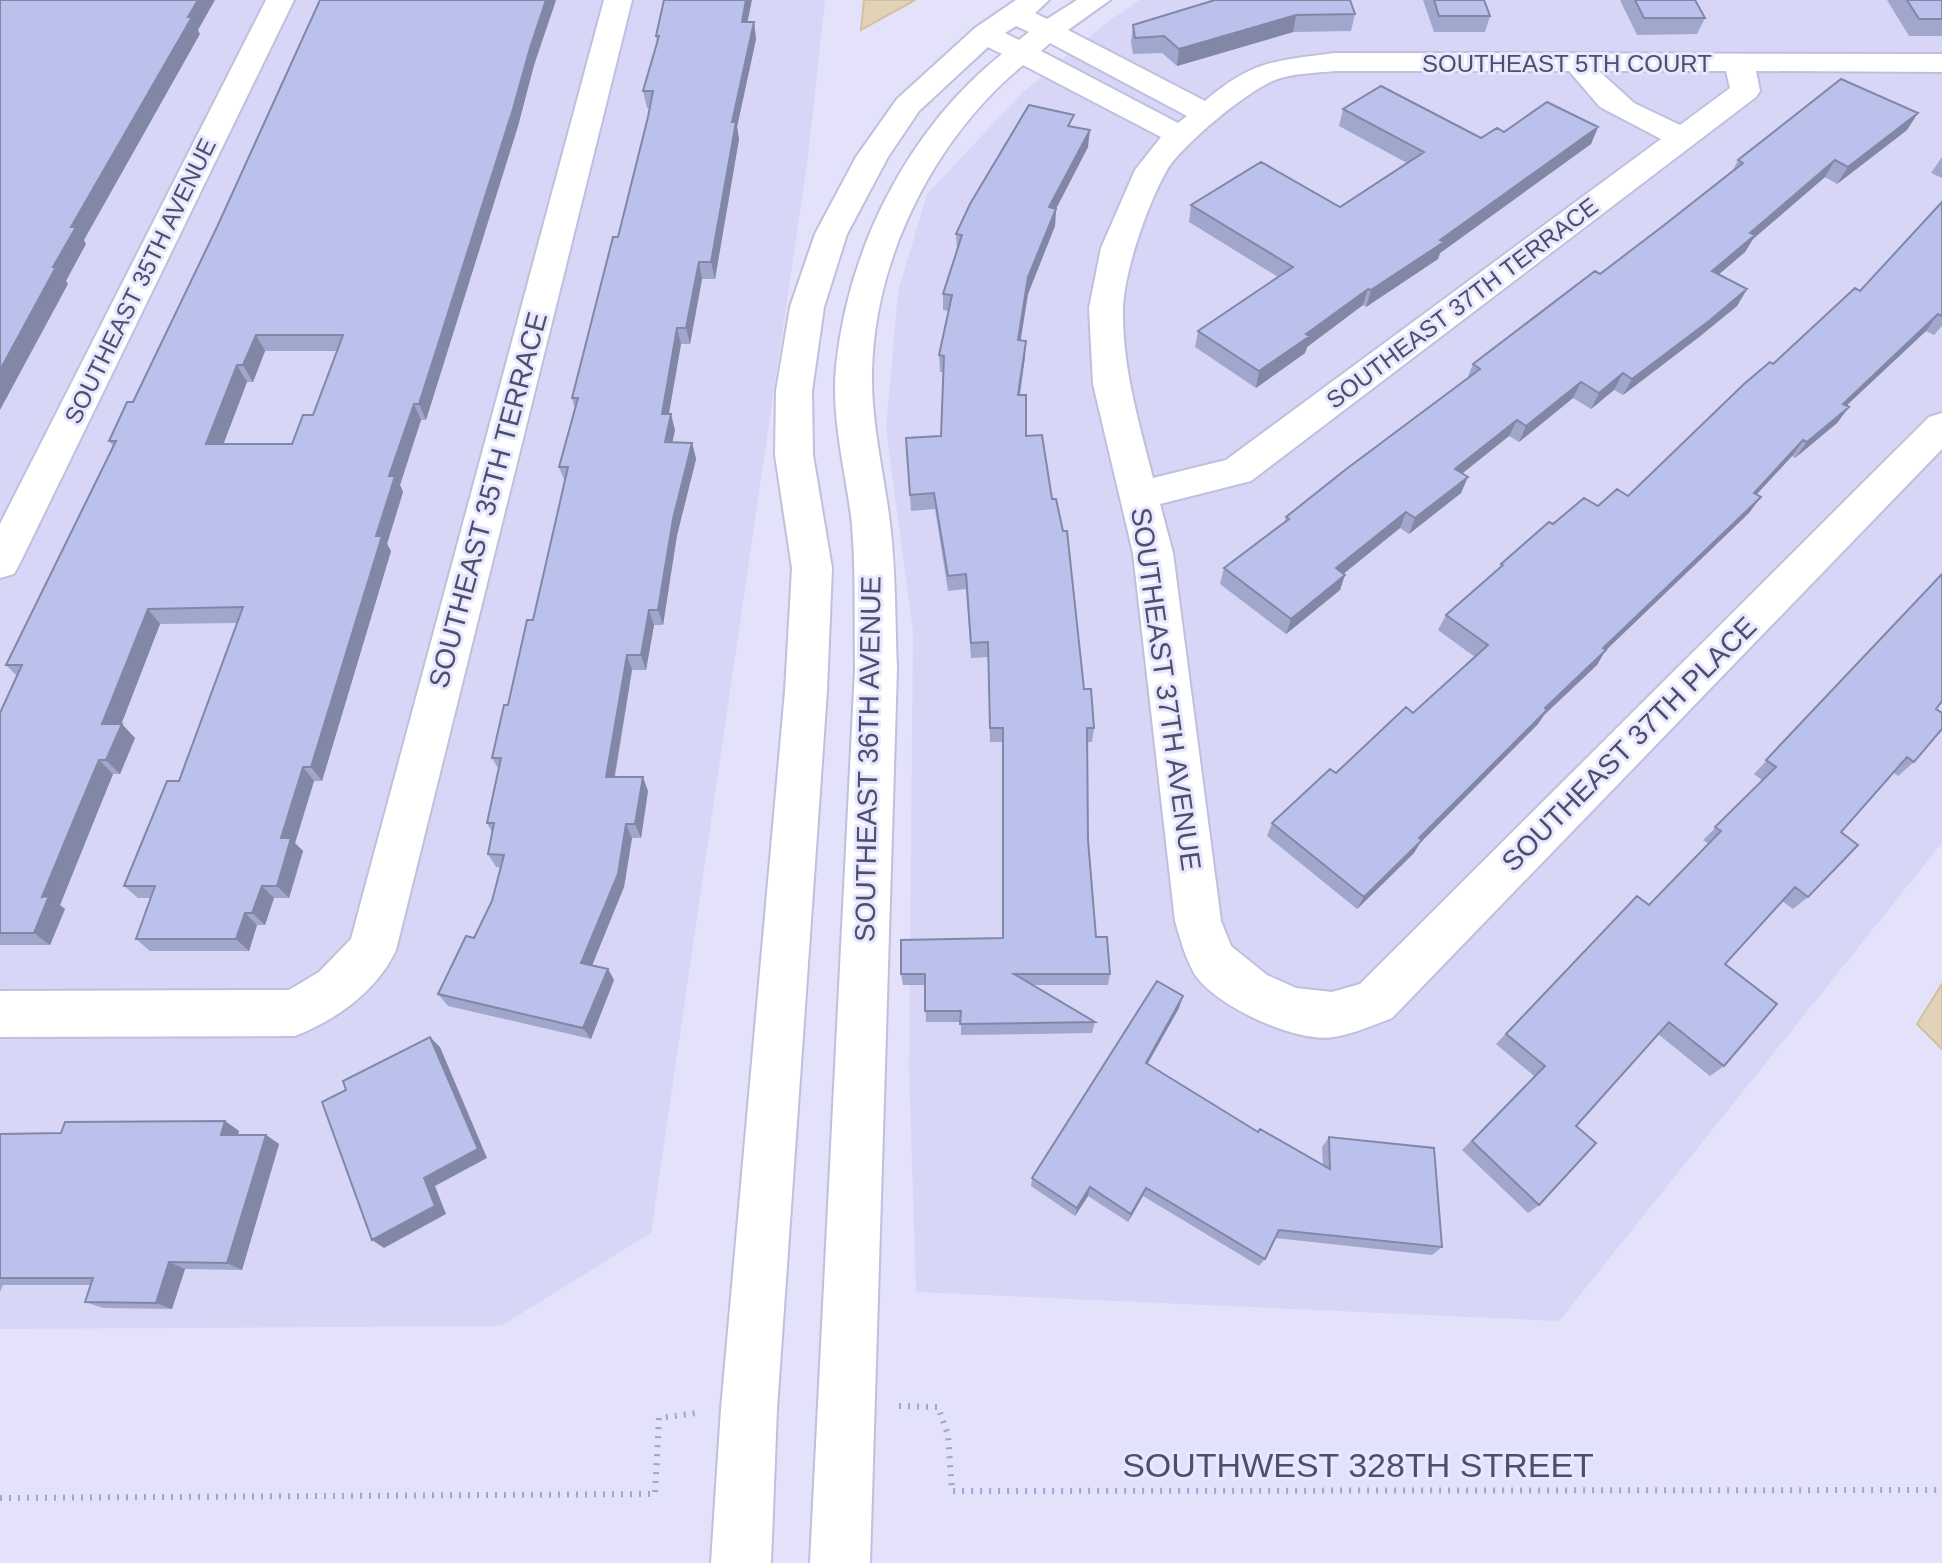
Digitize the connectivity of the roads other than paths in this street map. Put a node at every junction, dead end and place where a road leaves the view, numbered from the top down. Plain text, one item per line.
1 (280, 0) edge
2 (618, 0) edge
3 (1096, 0) edge
4 (1020, 26) edge
5 (1578, 62) junction
6 (1739, 63) junction
7 (1942, 63) edge
8 (1154, 86) junction
9 (1122, 105) junction
10 (1194, 125) junction
11 (1683, 138) junction
12 (1942, 426) edge
13 (1139, 495) junction
14 (0, 563) edge
15 (1292, 1011) joint
16 (0, 1014) edge
17 (741, 1563) edge
18 (840, 1563) edge

1 - 14 street, SOUTHEAST 35TH AVENUE
2 - 16 street, SOUTHEAST 35TH TERRACE
3 - 4 street, SOUTHEAST 36TH AVENUE
4 - 8 street
4 - 9 street
4 - 17 street, SOUTHEAST 36TH AVENUE
4 - 18 street, SOUTHEAST 36TH AVENUE
5 - 6 street, SOUTHEAST 5TH COURT
5 - 10 street, SOUTHEAST 5TH COURT
5 - 11 street
6 - 7 street, SOUTHEAST 5TH COURT
6 - 11 street, SOUTHEAST 37TH TERRACE
8 - 9 street
8 - 10 street
9 - 10 street
10 - 13 street, SOUTHEAST 37TH AVENUE
11 - 13 street, SOUTHEAST 37TH TERRACE
12 - 15 street, SOUTHEAST 37TH PLACE
13 - 15 street, SOUTHEAST 37TH AVENUE

